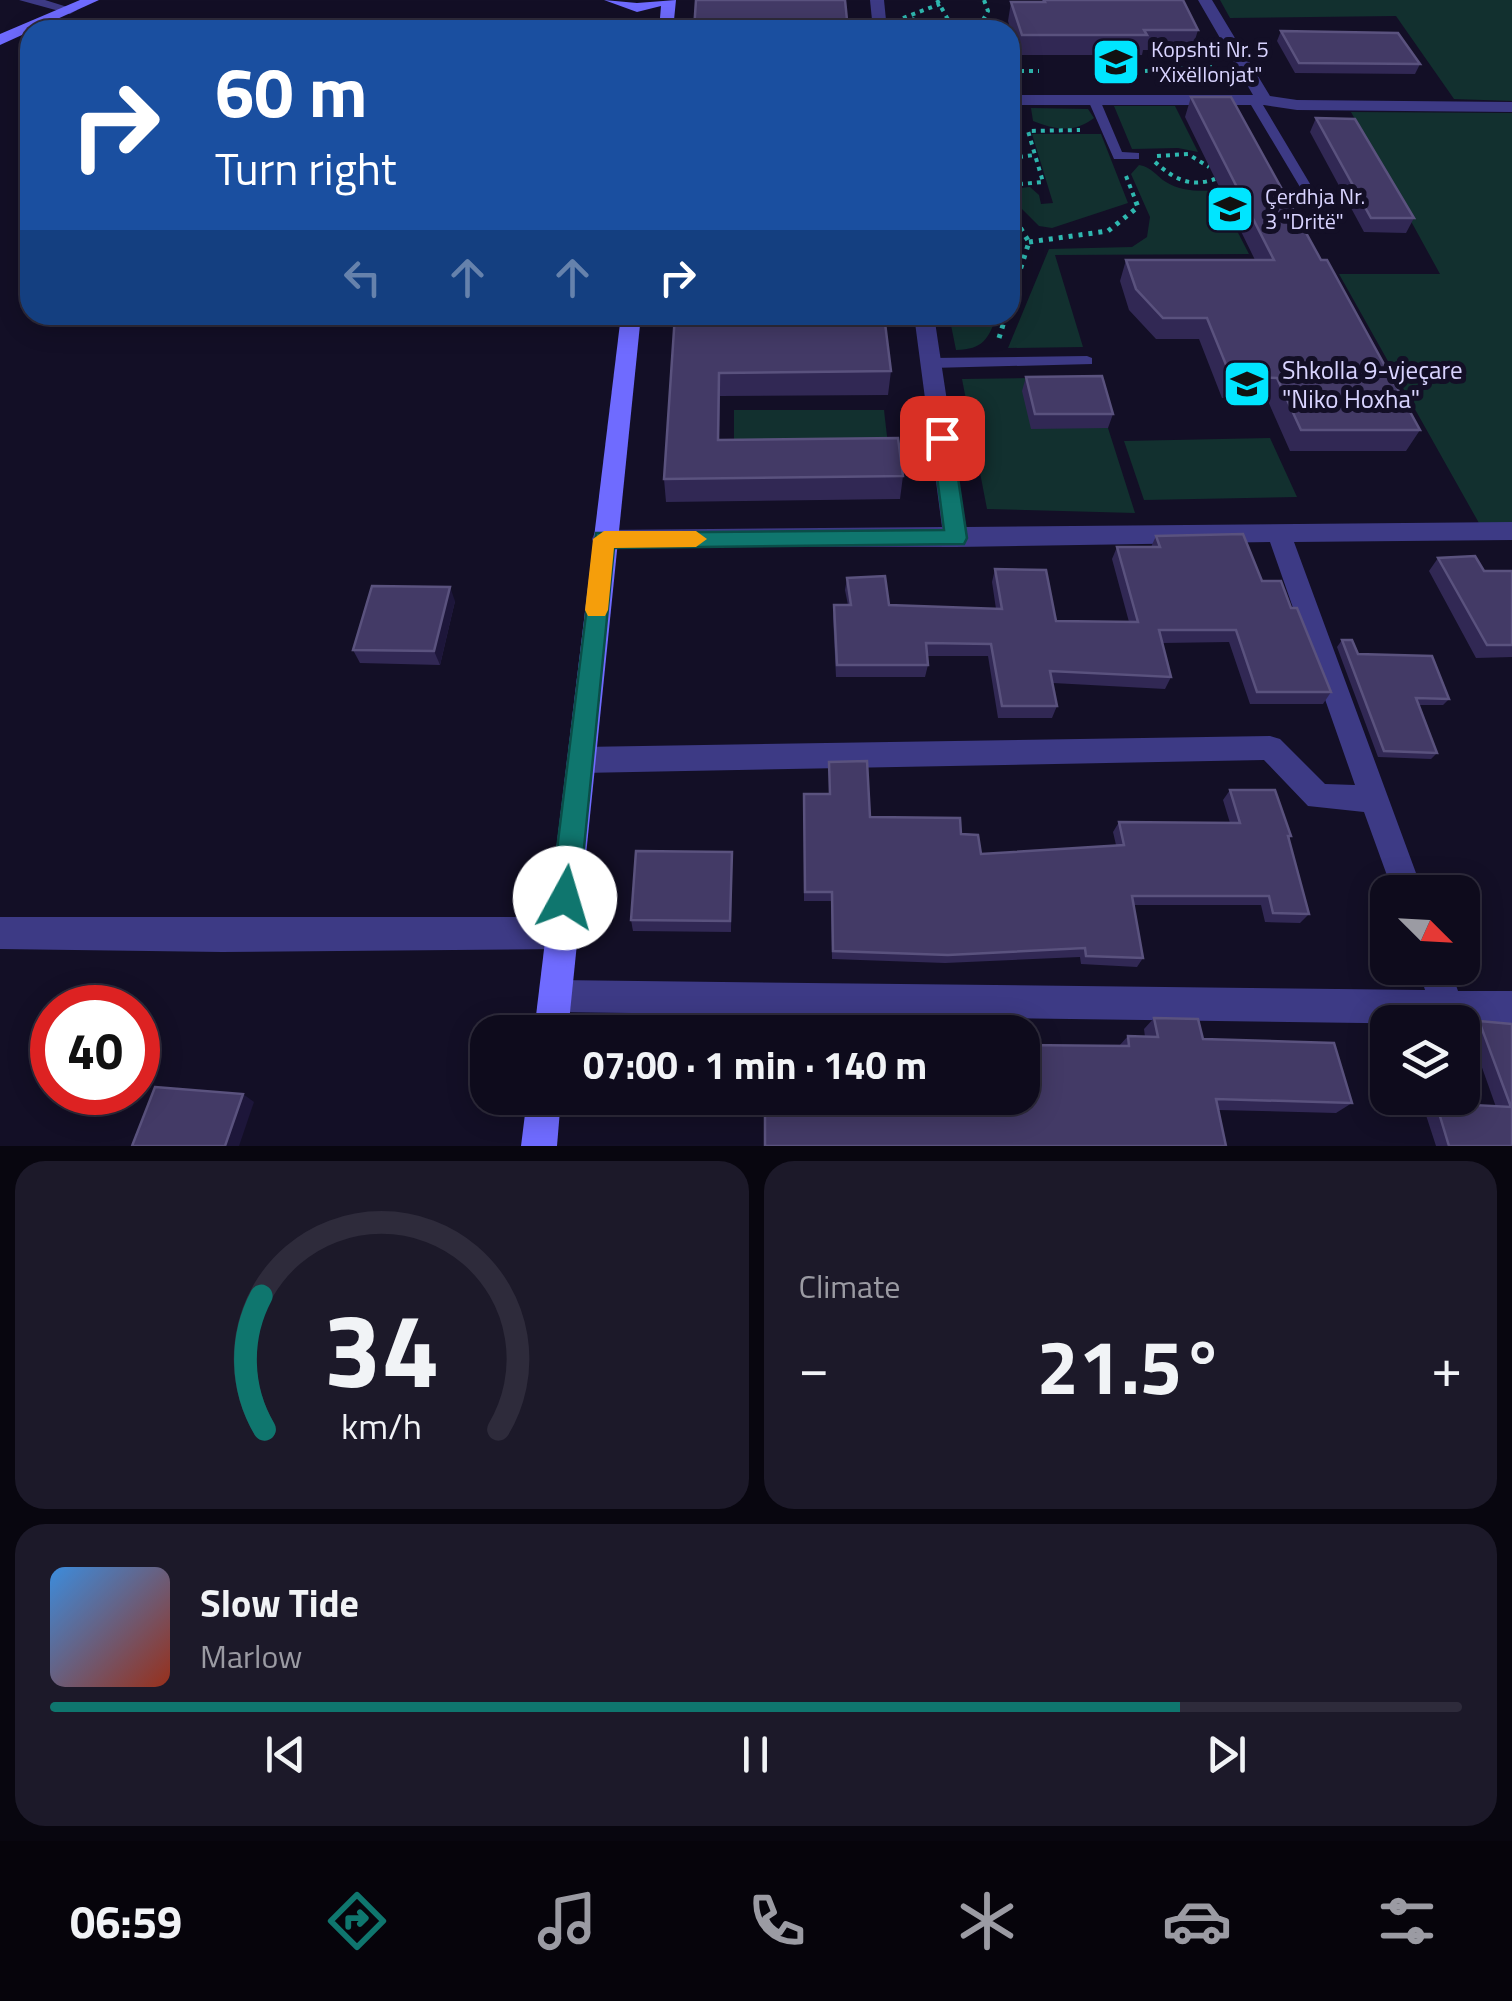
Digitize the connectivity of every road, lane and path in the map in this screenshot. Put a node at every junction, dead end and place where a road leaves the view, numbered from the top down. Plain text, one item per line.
1 (26, 0) edge
2 (92, 0) edge
3 (668, 0) edge
4 (1204, 0) edge
5 (614, 2) edge
6 (938, 2) edge
7 (70, 10) junction
8 (911, 18) junction
9 (896, 19) dead end
10 (47, 20) edge
11 (650, 20) edge
12 (916, 20) edge
13 (1203, 50) dead end
14 (1136, 71) dead end
15 (1020, 100) edge
16 (1094, 100) junction
17 (1260, 100) junction
18 (1512, 107) edge
19 (1106, 128) junction
20 (1034, 154) junction
21 (1020, 156) edge
22 (1118, 156) junction
23 (1135, 156) dead end
24 (1209, 168) edge
25 (1215, 179) edge
26 (1020, 184) edge
27 (1328, 224) dead end
28 (1020, 229) edge
29 (1030, 242) junction
30 (1020, 270) edge
31 (630, 325) edge
32 (925, 325) edge
33 (1087, 361) dead end
34 (931, 363) junction
35 (1512, 531) edge
36 (1280, 536) junction
37 (956, 538) junction
38 (604, 539) junction
39 (580, 760) junction
40 (1376, 798) junction
41 (1402, 875) edge
42 (0, 933) edge
43 (562, 933) junction
44 (555, 996) junction
45 (1370, 1007) edge
46 (1480, 1008) edge
47 (1512, 1008) edge
48 (553, 1015) edge
49 (542, 1115) edge
50 (539, 1146) edge

1 - 7 street
2 - 7 street
3 - 5 street
4 - 17 street
5 - 11 street
6 - 8 path
7 - 10 street
8 - 9 path
8 - 12 path
13 - 14 path
15 - 16 street
16 - 17 street
16 - 19 lane
17 - 18 street
17 - 27 lane
19 - 20 path
19 - 22 lane
20 - 21 path
20 - 26 path
22 - 23 lane
22 - 29 path
24 - 25 path
28 - 29 path
29 - 30 path
31 - 38 street
32 - 34 street
33 - 34 lane
34 - 37 street
35 - 36 street
36 - 37 street
36 - 40 street
37 - 38 street
38 - 39 street
39 - 40 street
39 - 43 street
40 - 41 street
42 - 43 street
43 - 44 street
44 - 45 street
44 - 48 street
46 - 47 street
49 - 50 street

